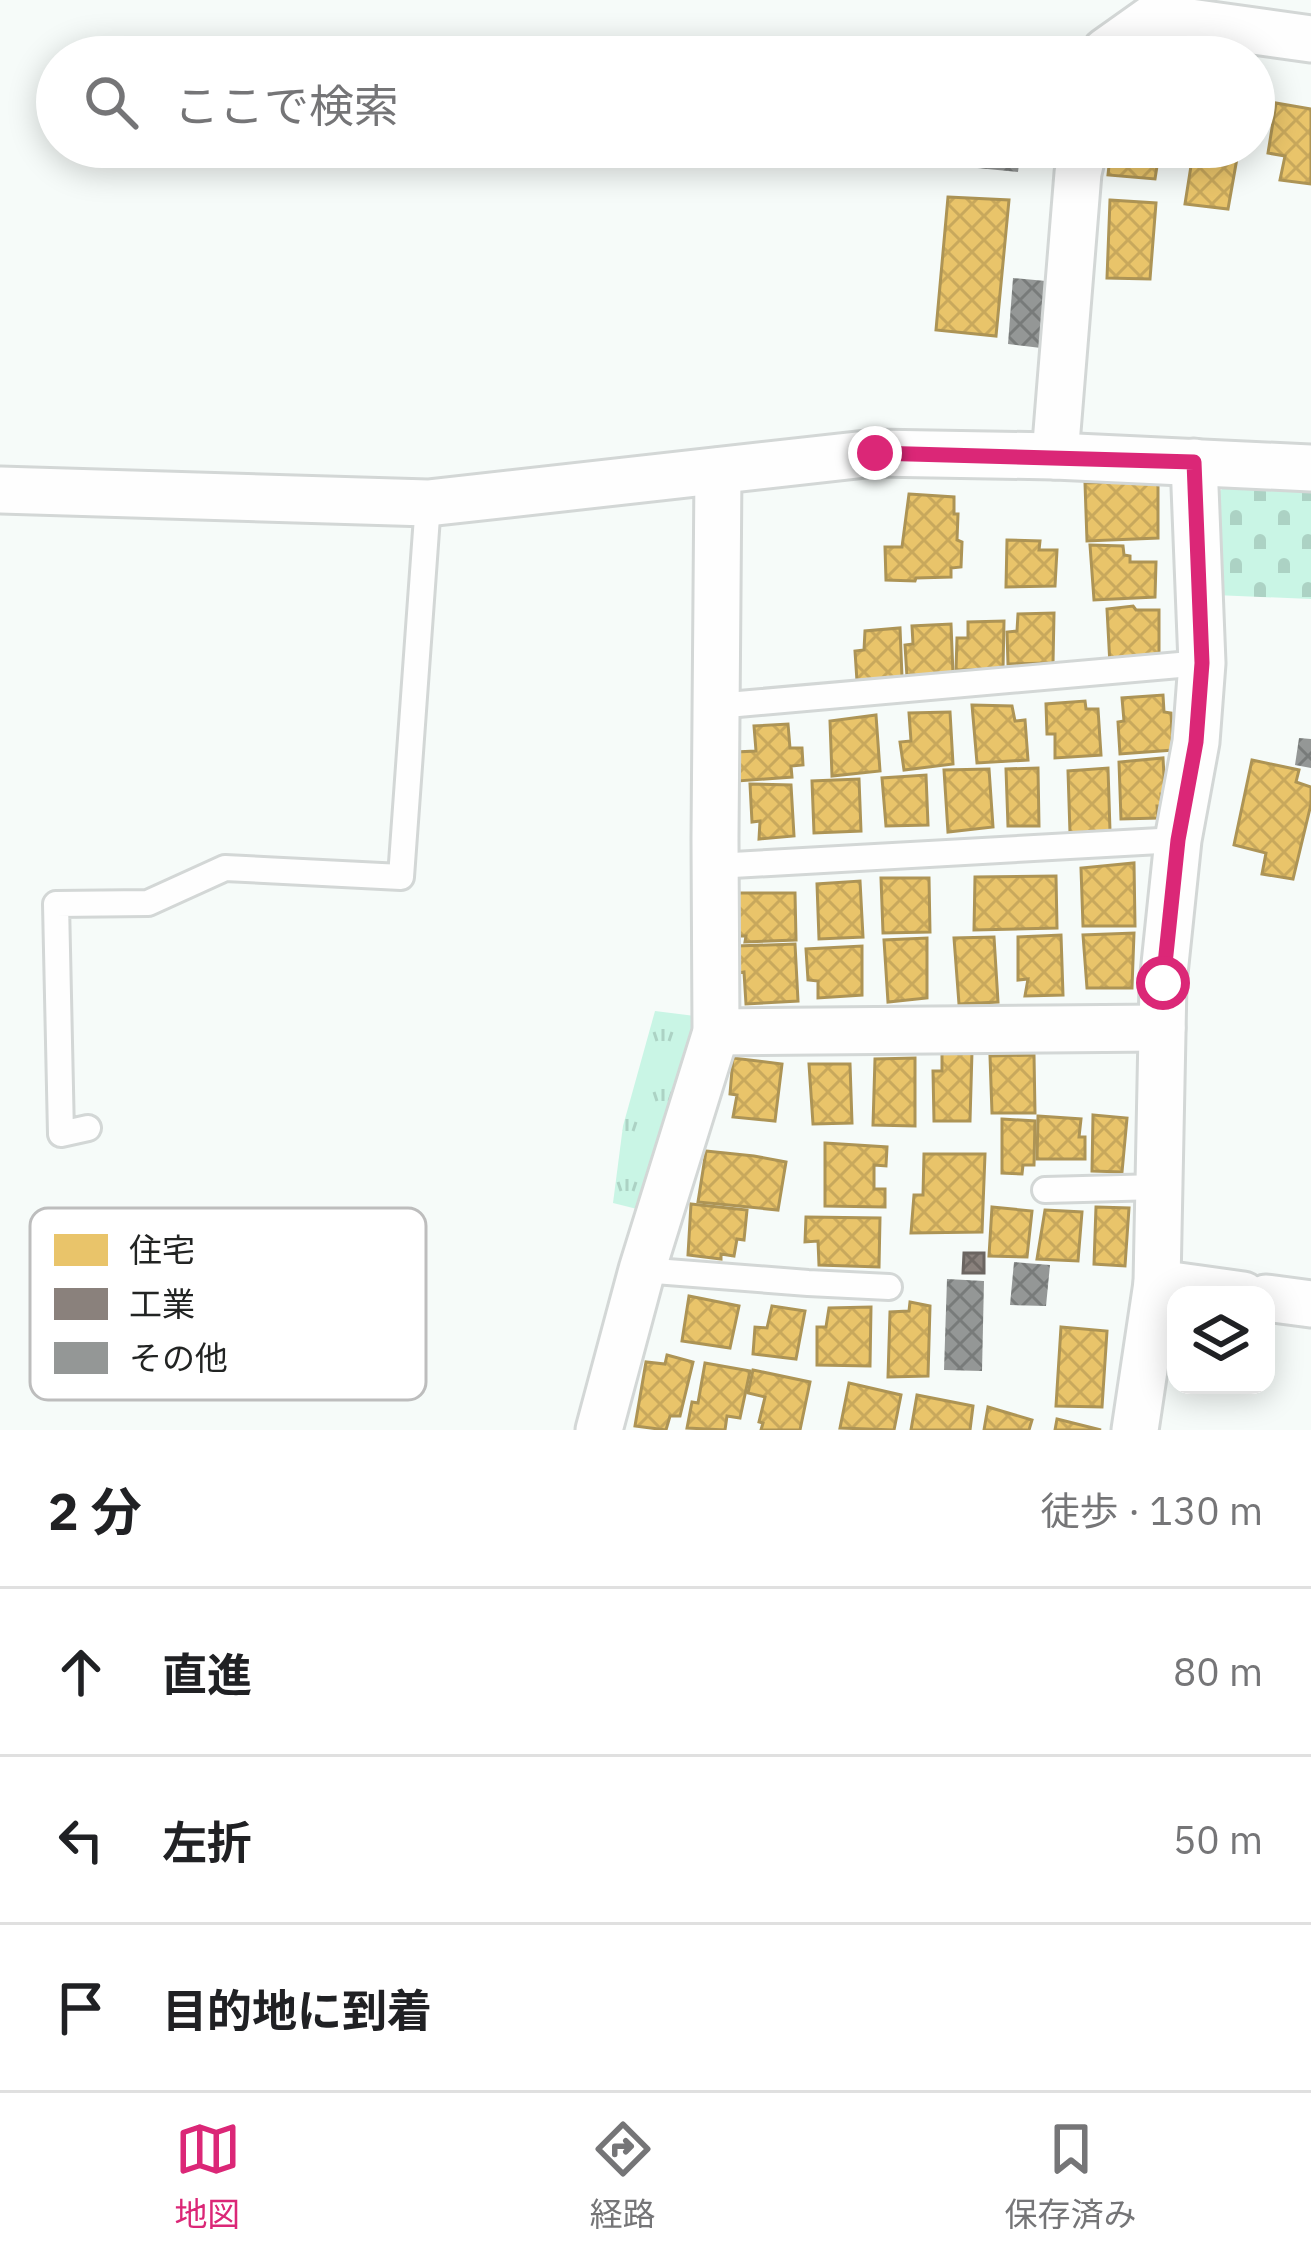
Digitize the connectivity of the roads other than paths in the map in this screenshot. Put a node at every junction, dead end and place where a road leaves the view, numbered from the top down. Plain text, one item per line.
1 (1153, 9) edge
2 (1123, 36) edge
3 (1311, 39) edge
4 (1079, 168) edge
5 (1055, 457) junction
6 (1194, 462) junction
7 (1311, 468) edge
8 (718, 471) junction
9 (0, 490) edge
10 (428, 503) junction
11 (1202, 663) junction
12 (716, 706) junction
13 (1178, 840) junction
14 (715, 866) junction
15 (1162, 1028) junction
16 (716, 1032) junction
17 (88, 1128) dead end
18 (1159, 1187) junction
19 (1045, 1190) dead end
20 (642, 1270) junction
21 (1156, 1283) junction
22 (889, 1286) dead end
23 (1178, 1286) edge
24 (1275, 1299) edge
25 (1311, 1304) edge
26 (607, 1428) edge
27 (1135, 1430) edge

1 - 2 street
1 - 3 street
4 - 5 street
5 - 6 street
5 - 8 street
6 - 7 street
6 - 11 street
8 - 10 street
8 - 12 street
9 - 10 street
10 - 17 lane
11 - 12 lane
11 - 13 street
12 - 14 street
13 - 14 lane
13 - 15 street
14 - 16 street
15 - 16 street
15 - 18 street
16 - 20 street
18 - 19 lane
18 - 21 street
20 - 22 lane
20 - 26 street
21 - 23 street
21 - 27 street
24 - 25 street

